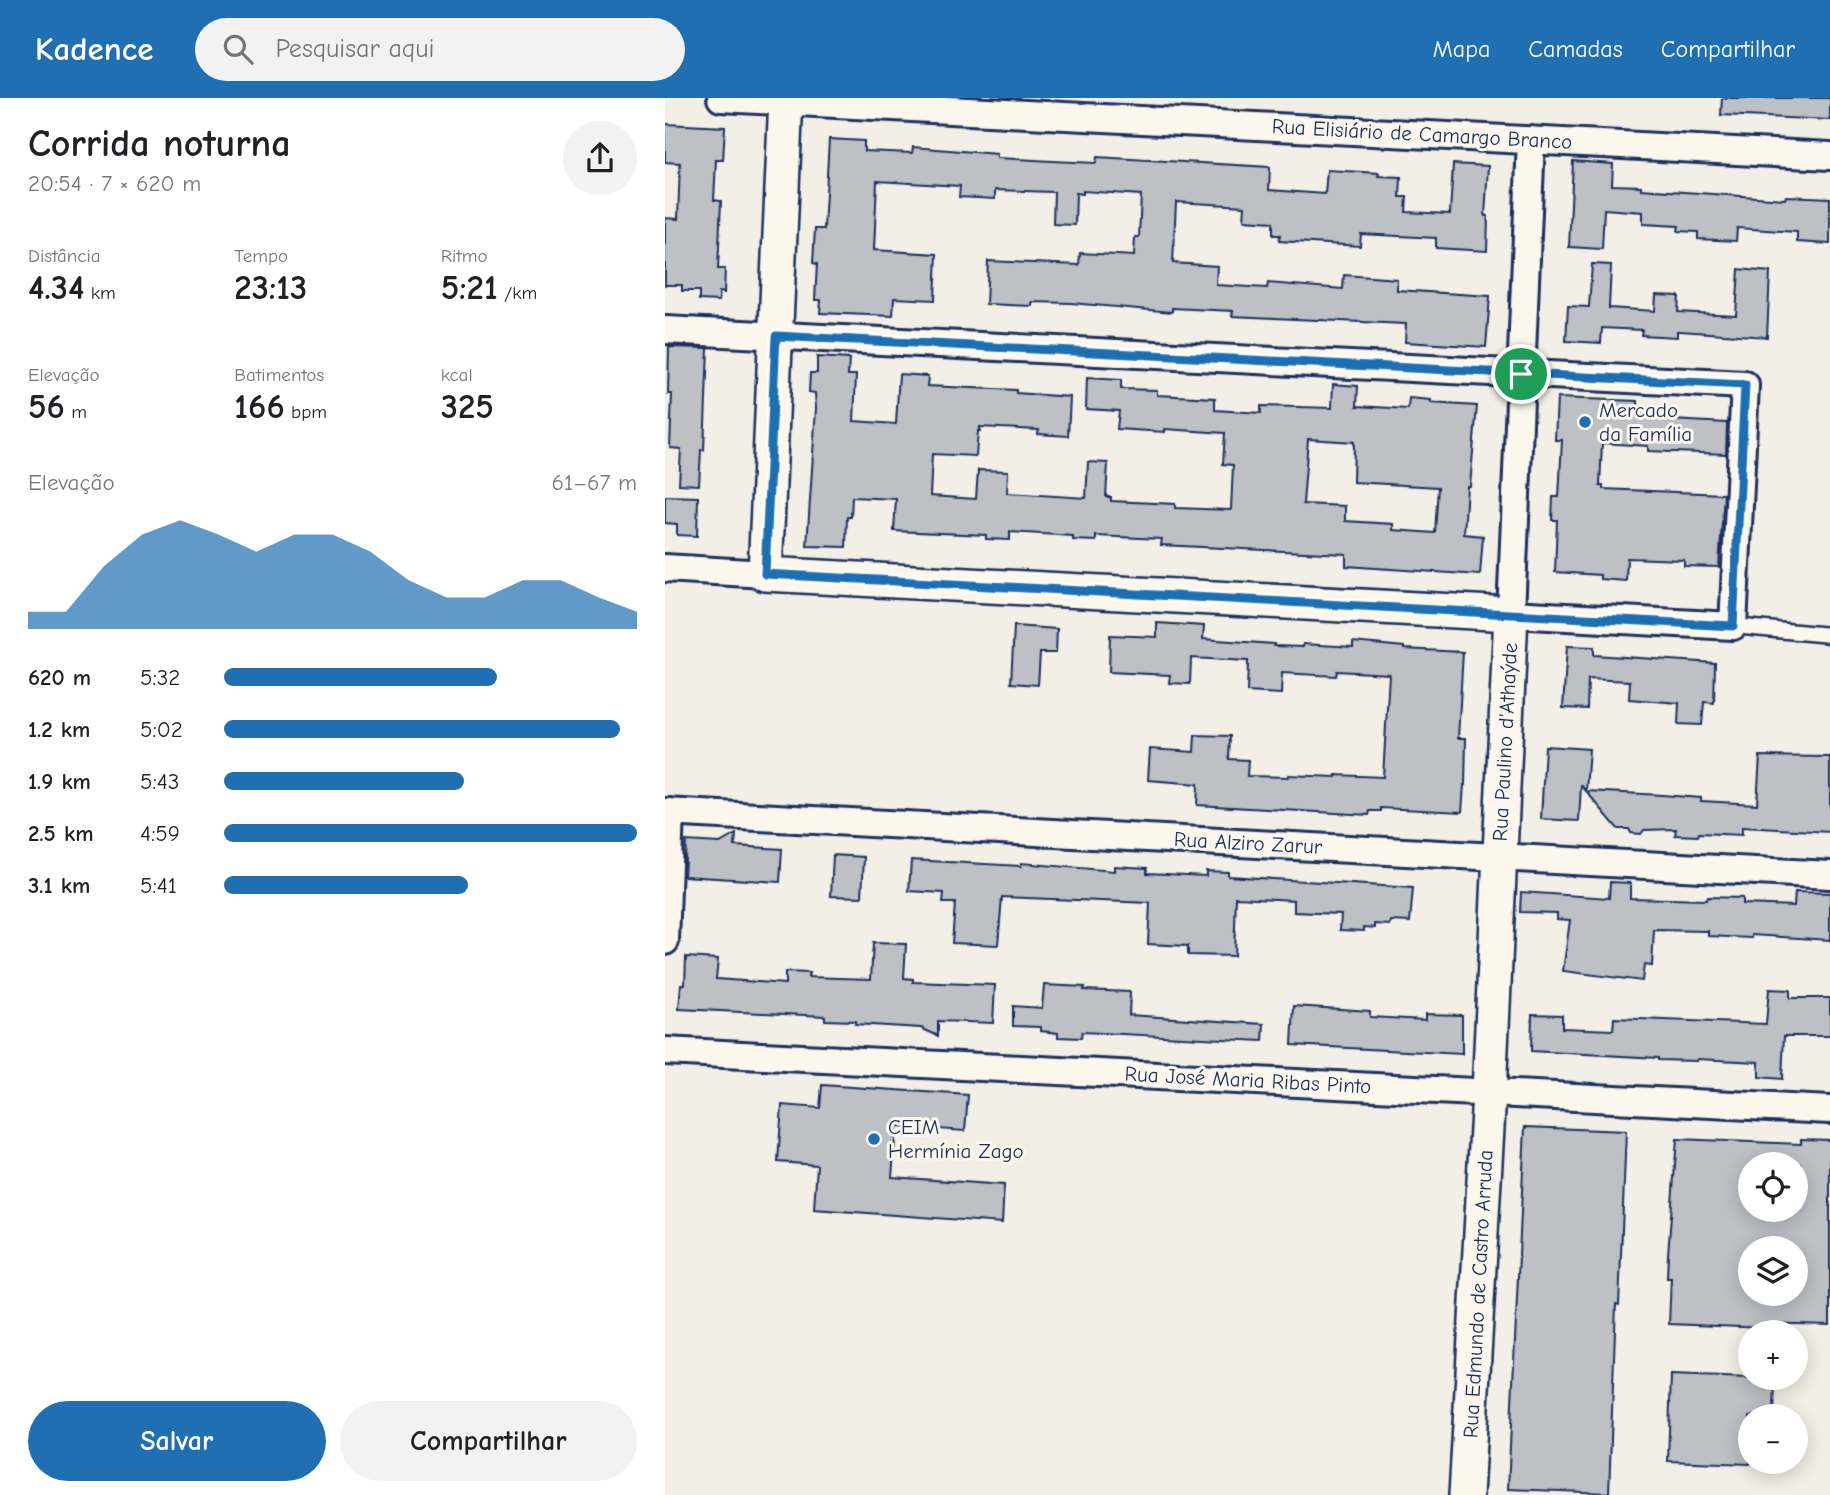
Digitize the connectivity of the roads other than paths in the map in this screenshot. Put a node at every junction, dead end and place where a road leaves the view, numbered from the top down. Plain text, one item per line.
1 (721, 98) edge
2 (786, 100) edge
3 (1531, 140) junction
4 (1830, 156) edge
5 (665, 330) edge
6 (776, 336) junction
7 (1521, 374) junction
8 (665, 568) edge
9 (765, 574) junction
10 (1511, 614) junction
11 (1733, 626) junction
12 (1830, 635) edge
13 (668, 812) edge
14 (1500, 857) junction
15 (1830, 875) edge
16 (665, 941) edge
17 (665, 1052) edge
18 (1489, 1093) junction
19 (1830, 1110) edge
20 (1466, 1495) edge

1 - 2 street, Rua Elisiário de Camargo Branco
2 - 3 street, Rua Elisiário de Camargo Branco
2 - 6 street
3 - 4 street, Rua Elisiário de Camargo Branco
3 - 7 street, Rua Paulino d'Athaýde
5 - 6 street
6 - 7 street
6 - 9 street
7 - 10 street, Rua Paulino d'Athaýde
7 - 11 street
8 - 9 street
9 - 10 street
10 - 11 street
10 - 14 street, Rua Paulino d'Athaýde
11 - 12 lane
13 - 14 street, Rua Alziro Zarur
13 - 16 street
14 - 15 street, Rua Alziro Zarur
14 - 18 street, Rua Paulino d'Athaýde
17 - 18 street, Rua José Maria Ribas Pinto
18 - 19 street, Rua José Maria Ribas Pinto
18 - 20 street, Rua Edmundo de Castro Arruda

